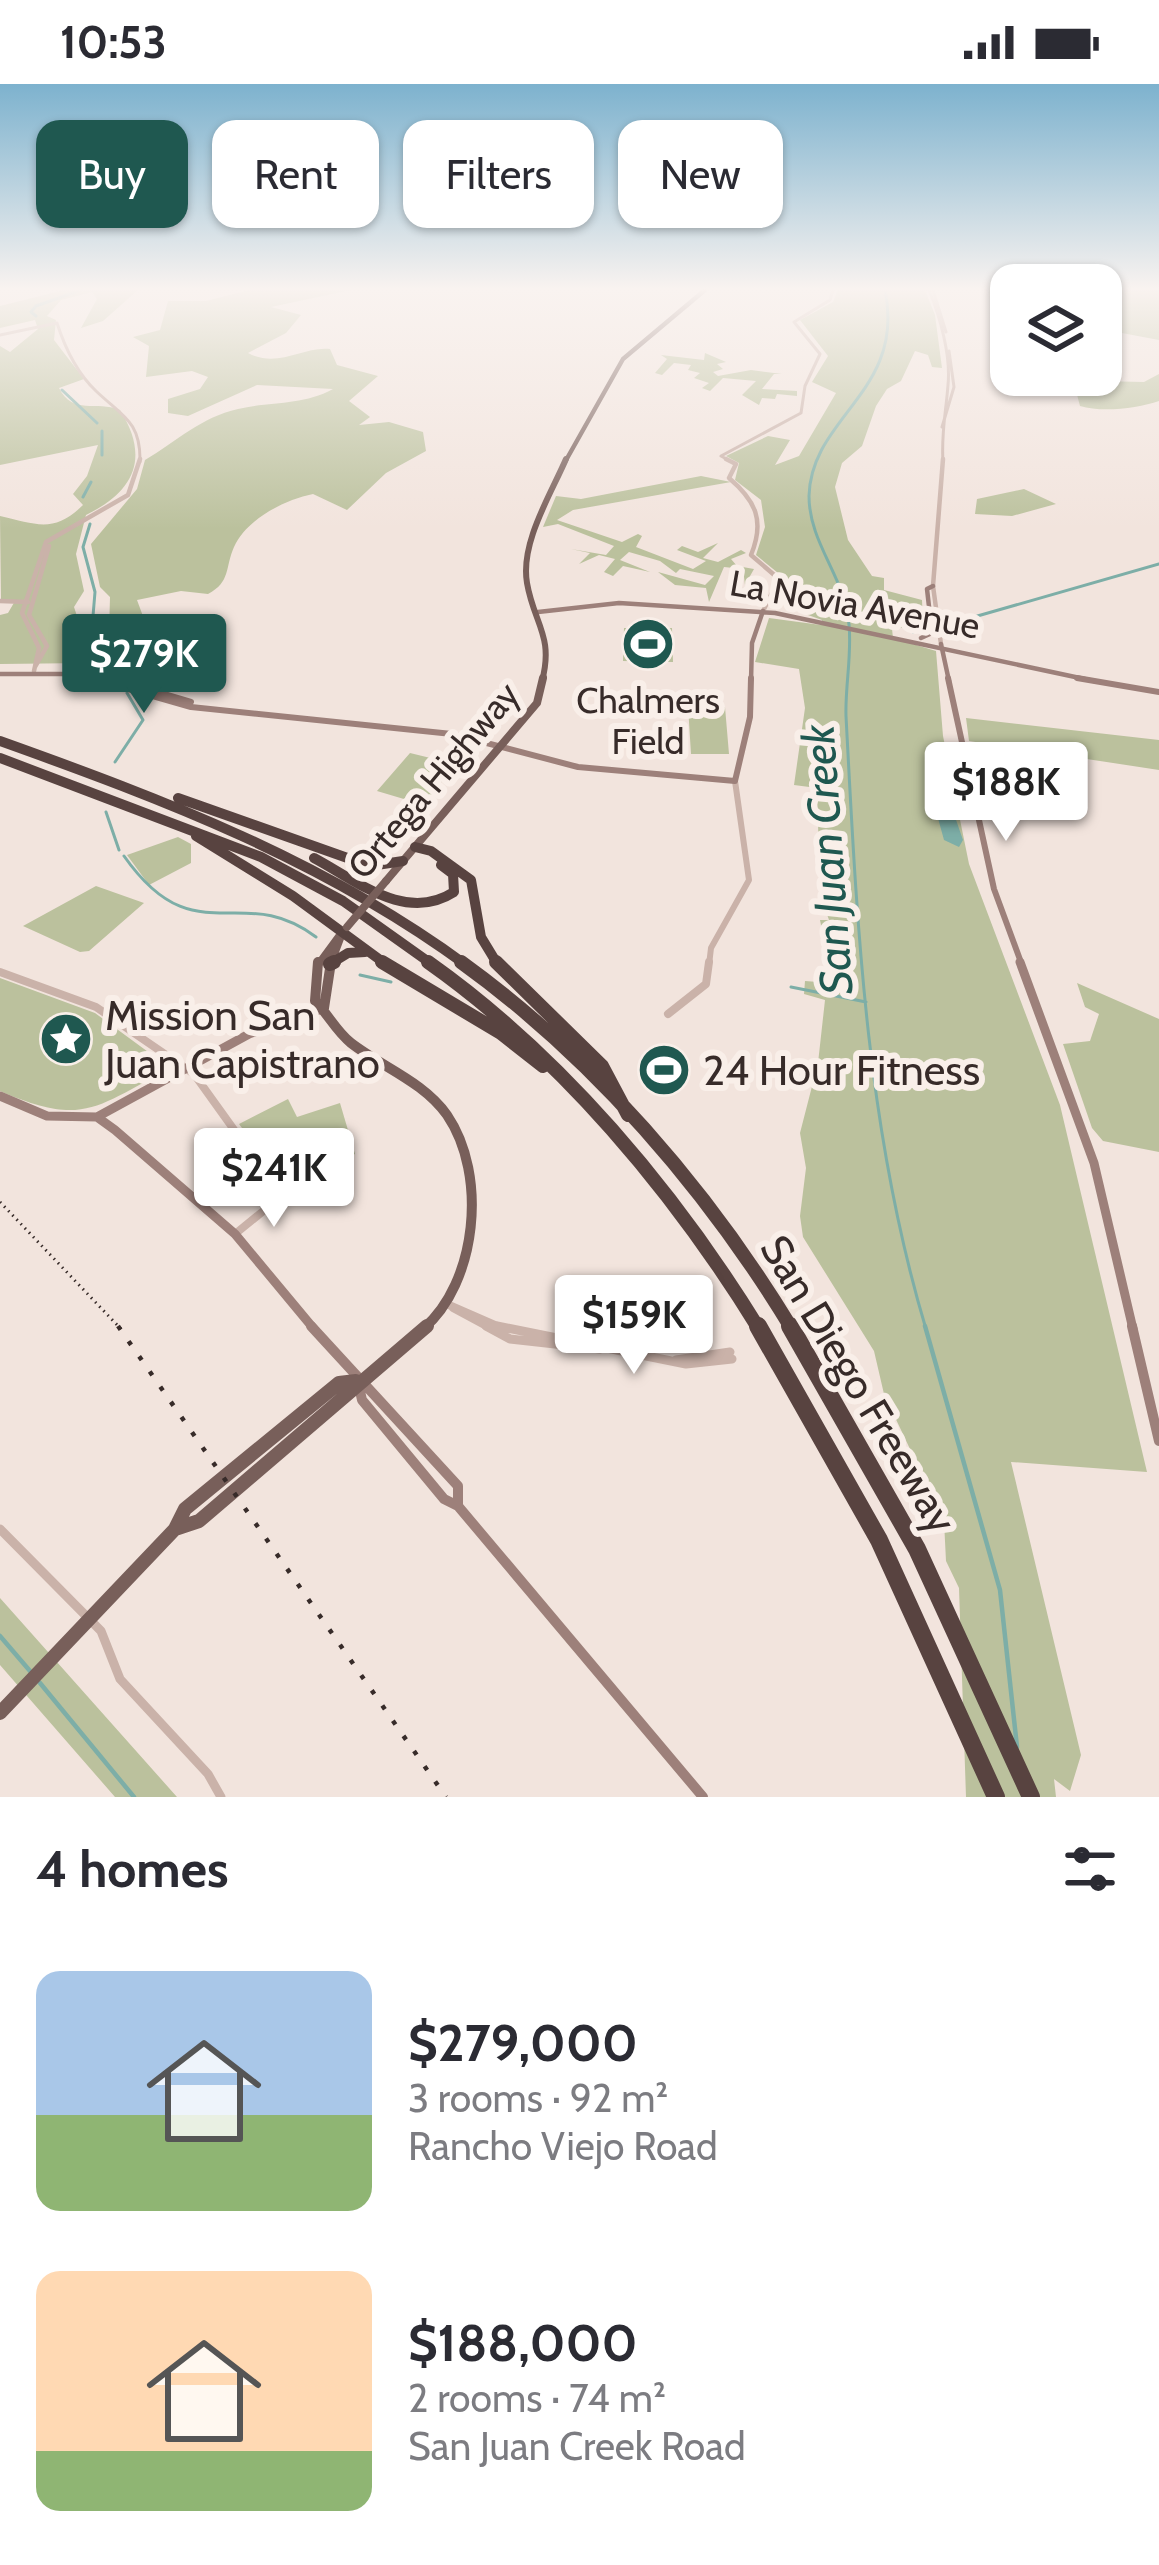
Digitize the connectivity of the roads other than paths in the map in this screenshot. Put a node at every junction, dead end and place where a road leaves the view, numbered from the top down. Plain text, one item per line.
1 (81, 370) edge
2 (615, 370) edge
3 (817, 370) edge
4 (952, 370) edge
5 (933, 586) junction
6 (0, 602) edge
7 (29, 602) junction
8 (763, 611) junction
9 (538, 612) junction
10 (917, 639) junction
11 (941, 644) junction
12 (35, 669) junction
13 (0, 671) edge
14 (1159, 692) edge
15 (3, 742) edge
16 (505, 746) junction
17 (1, 758) edge
18 (735, 781) junction
19 (165, 798) junction
20 (182, 823) junction
21 (248, 833) junction
22 (416, 847) junction
23 (403, 861) junction
24 (344, 930) junction
25 (367, 952) junction
26 (330, 964) junction
27 (0, 972) edge
28 (324, 1008) junction
29 (668, 1014) dead end
30 (186, 1069) junction
31 (577, 1093) junction
32 (0, 1096) edge
33 (629, 1116) junction
34 (97, 1117) junction
35 (235, 1234) junction
36 (449, 1305) junction
37 (731, 1356) dead end
38 (357, 1381) junction
39 (1159, 1442) edge
40 (0, 1529) edge
41 (89, 1617) junction
42 (4, 1709) edge
43 (221, 1797) edge
44 (704, 1797) edge
45 (996, 1797) edge
46 (1031, 1797) edge

1 - 7 street
2 - 9 main road, Ortega Highway
3 - 8 street
4 - 5 street
5 - 10 main road
5 - 11 street
6 - 7 street
7 - 12 street
8 - 9 main road, La Novia Avenue
8 - 10 main road, La Novia Avenue
8 - 18 main road
9 - 16 main road, Ortega Highway
10 - 11 main road, La Novia Avenue
11 - 14 main road, La Novia Avenue
11 - 39 main road
12 - 13 main road
12 - 16 main road
15 - 19 highway, San Diego Freeway
16 - 18 main road
16 - 22 main road, Ortega Highway
17 - 20 highway, San Diego Freeway
18 - 29 street
19 - 21 highway, San Diego Freeway
19 - 23 highway
20 - 24 highway
20 - 31 highway, San Diego Freeway
21 - 22 highway
21 - 33 highway, San Diego Freeway
22 - 23 main road, Ortega Highway
22 - 33 highway
23 - 24 main road, Ortega Highway, bridge
24 - 25 highway
24 - 26 main road, Ortega Highway
24 - 28 main road, Ortega Highway
25 - 26 highway
25 - 31 highway
26 - 28 main road, Ortega Highway
27 - 30 street
28 - 30 main road
28 - 36 main road
30 - 34 main road
30 - 35 street
31 - 45 highway, San Diego Freeway
32 - 34 main road
33 - 46 highway, San Diego Freeway
34 - 35 main road
35 - 38 main road
36 - 37 street
36 - 38 main road
38 - 41 main road
38 - 44 main road
40 - 41 street
41 - 42 main road
41 - 43 street

